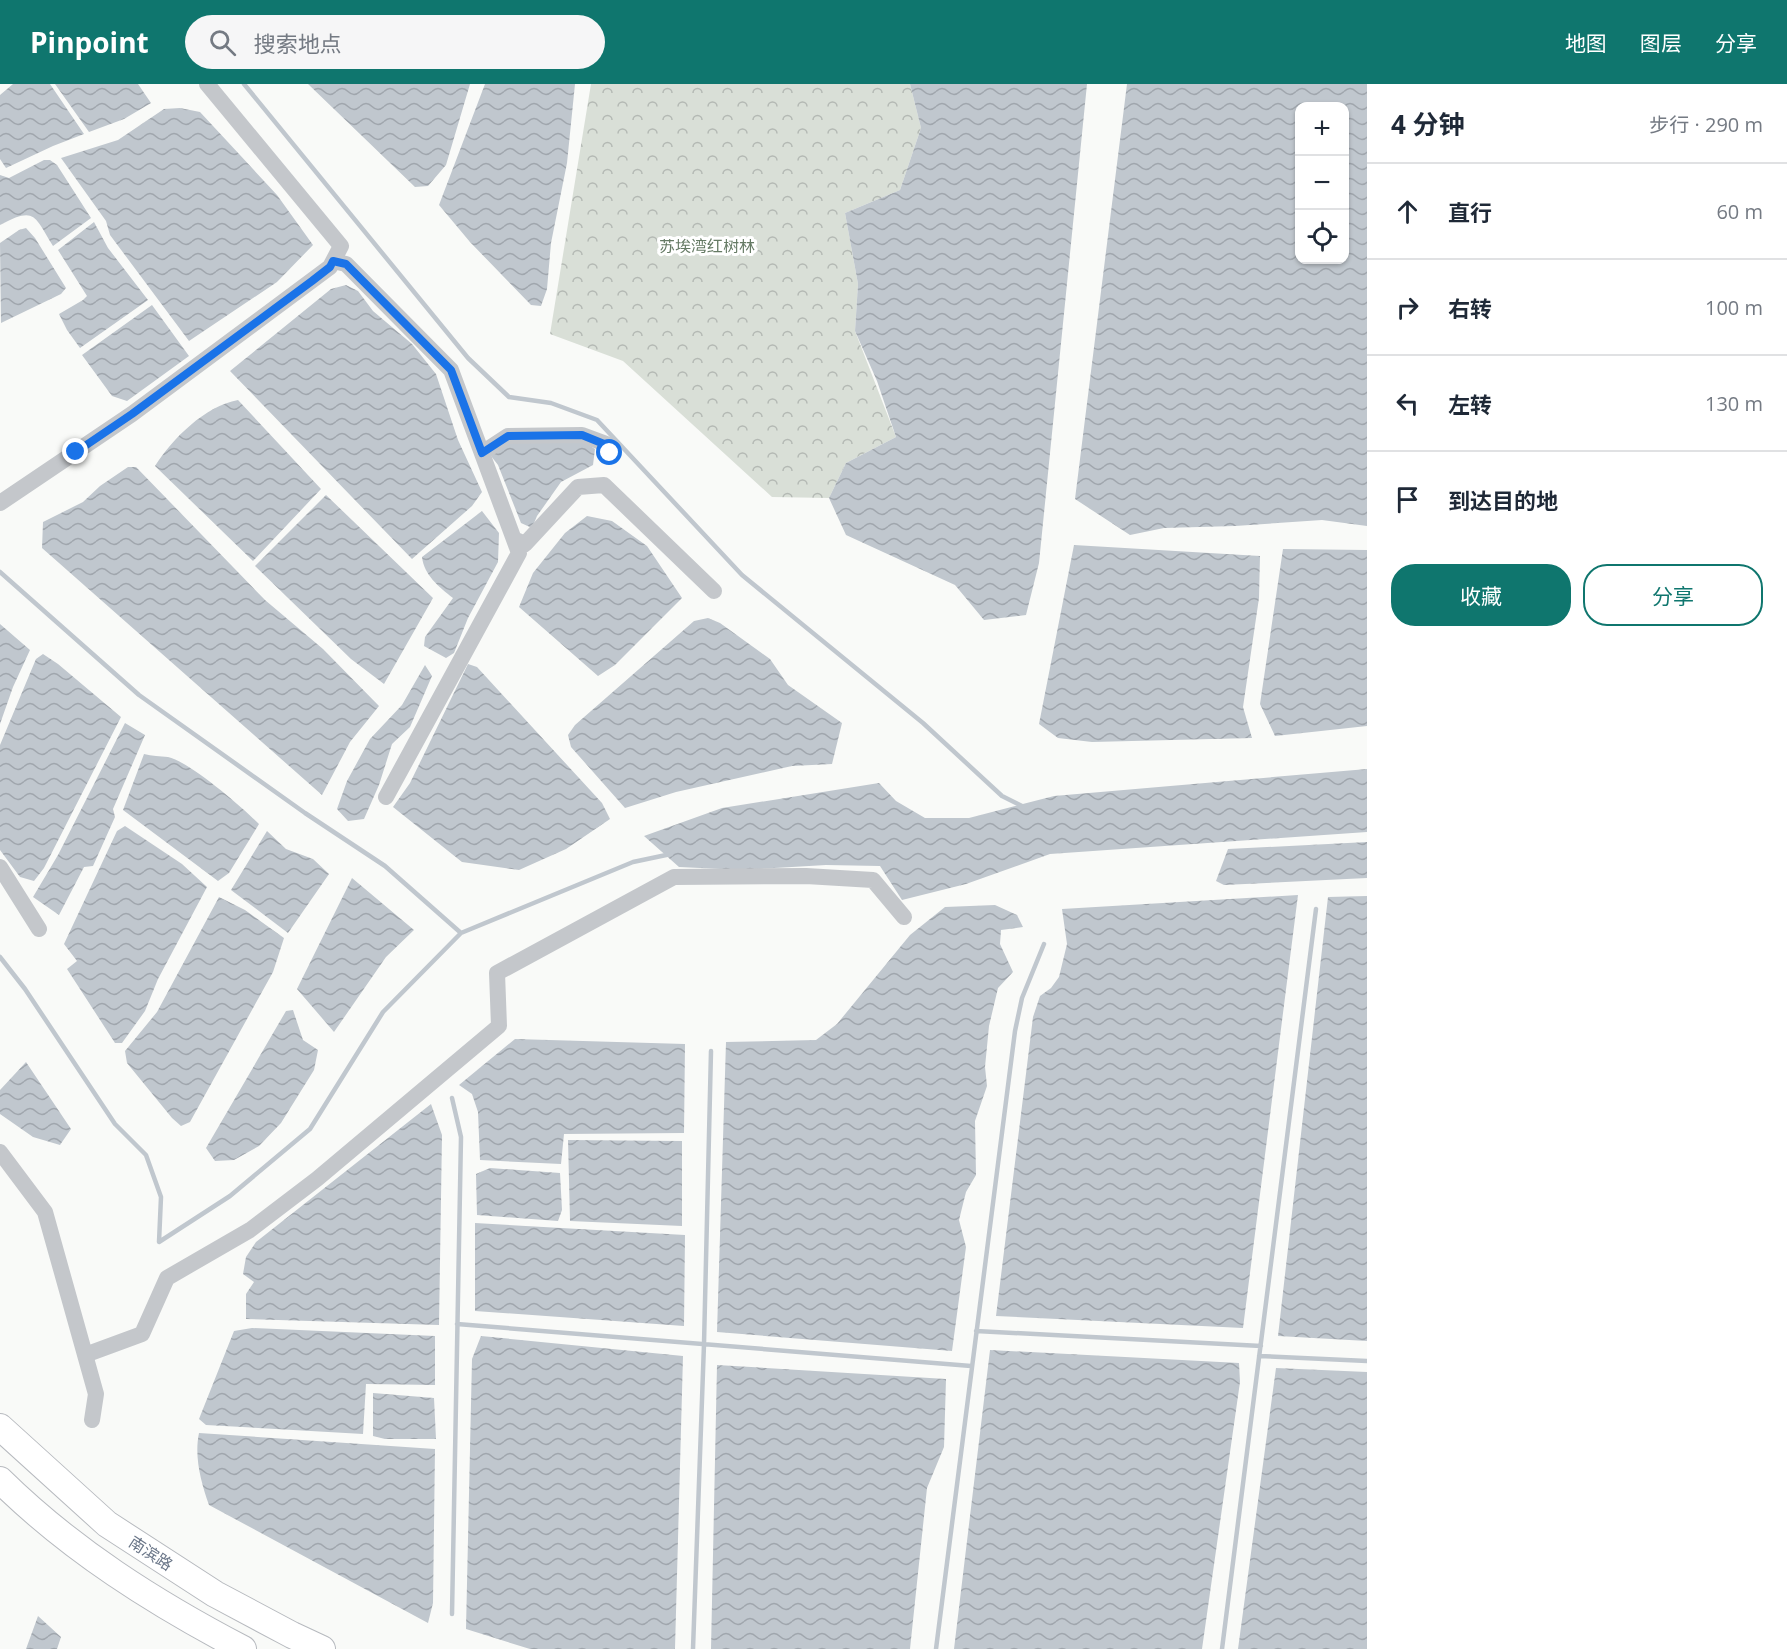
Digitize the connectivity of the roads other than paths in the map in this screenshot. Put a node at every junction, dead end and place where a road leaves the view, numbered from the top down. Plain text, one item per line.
1 (207, 84) edge
2 (333, 261) junction
3 (482, 453) junction
4 (610, 453) dead end
5 (0, 503) edge
6 (513, 539) junction
7 (714, 591) dead end
8 (386, 797) dead end
9 (0, 867) edge
10 (904, 916) dead end
11 (39, 929) dead end
12 (0, 1152) edge
13 (85, 1355) junction
14 (92, 1420) dead end
15 (0, 1427) edge
16 (0, 1480) edge
17 (211, 1632) junction
18 (318, 1648) edge
19 (233, 1649) edge
20 (243, 1649) edge

1 - 2 street
2 - 3 street
2 - 5 street
3 - 4 street
3 - 6 street
6 - 7 street
6 - 8 street
9 - 11 street
10 - 13 street
12 - 13 street
13 - 14 street
15 - 18 main road, 南滨路
16 - 17 main road
17 - 19 main road
17 - 20 main road

